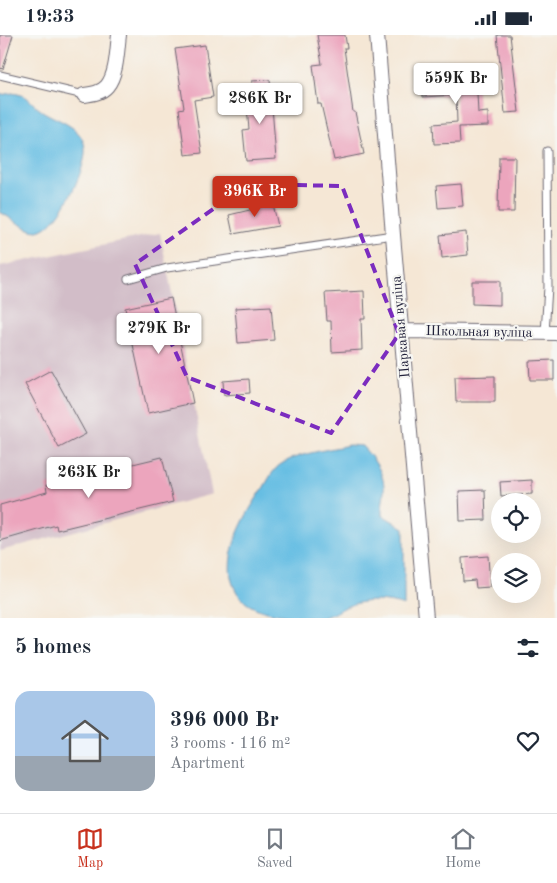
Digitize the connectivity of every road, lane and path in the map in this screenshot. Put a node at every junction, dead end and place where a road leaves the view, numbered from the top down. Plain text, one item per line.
1 (119, 35) edge
2 (377, 35) edge
3 (0, 75) edge
4 (84, 95) joint
5 (547, 151) dead end
6 (393, 235) junction
7 (128, 279) dead end
8 (402, 331) junction
9 (551, 333) edge
10 (426, 618) edge

1 - 4 street
2 - 6 street, Паркавая вуліца
3 - 4 lane
5 - 9 lane
6 - 7 lane
6 - 8 street, Паркавая вуліца
8 - 9 street, Школьная вуліца
8 - 10 street, Паркавая вуліца

